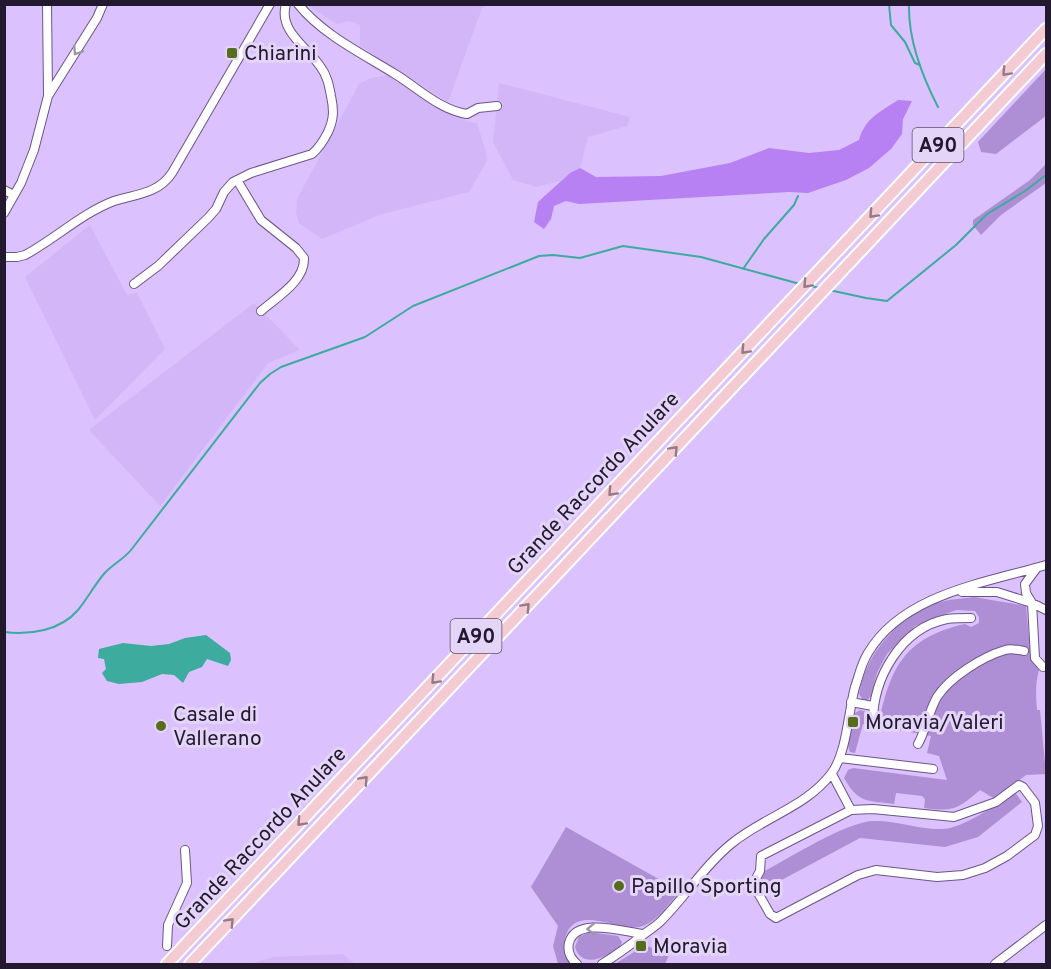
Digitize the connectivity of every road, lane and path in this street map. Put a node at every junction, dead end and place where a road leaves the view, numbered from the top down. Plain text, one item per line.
1 (47, 4) edge
2 (103, 4) edge
3 (270, 4) edge
4 (286, 4) edge
5 (298, 4) edge
6 (1047, 29) edge
7 (1047, 54) edge
8 (48, 96) junction
9 (497, 106) dead end
10 (237, 180) junction
11 (4, 190) edge
12 (14, 195) junction
13 (4, 213) edge
14 (4, 257) edge
15 (134, 284) dead end
16 (261, 311) dead end
17 (1047, 565) edge
18 (1036, 568) junction
19 (1047, 572) edge
20 (952, 592) junction
21 (1032, 603) junction
22 (1047, 610) edge
23 (971, 618) dead end
24 (1024, 651) dead end
25 (1043, 666) dead end
26 (851, 702) junction
27 (873, 706) junction
28 (873, 722) dead end
29 (918, 744) dead end
30 (840, 758) junction
31 (933, 769) dead end
32 (832, 774) junction
33 (851, 810) junction
34 (185, 850) dead end
35 (1047, 925) edge
36 (644, 934) junction
37 (167, 946) dead end
38 (167, 964) edge
39 (190, 964) edge
40 (577, 964) edge
41 (602, 964) edge
42 (995, 964) edge

1 - 8 street
2 -> 8 street
3 - 14 street
4 - 10 street
5 - 9 street
6 -> 38 highway, Grande Raccordo Anulare / A90
39 -> 7 highway, Grande Raccordo Anulare / A90
8 - 12 street
10 - 15 street
10 - 16 street
11 - 12 street
12 - 13 street
17 - 18 street
18 - 19 street
18 - 20 street
18 - 21 street
20 - 21 street
20 - 26 street
21 - 22 street
21 - 25 street
23 - 27 street
24 - 29 street
26 - 27 street
26 - 30 street
27 - 28 street
30 - 31 street
30 - 32 street
32 - 33 street
32 - 36 street
33 - 33 street
34 - 37 street
35 - 42 street
36 -> 40 street
36 - 41 street

